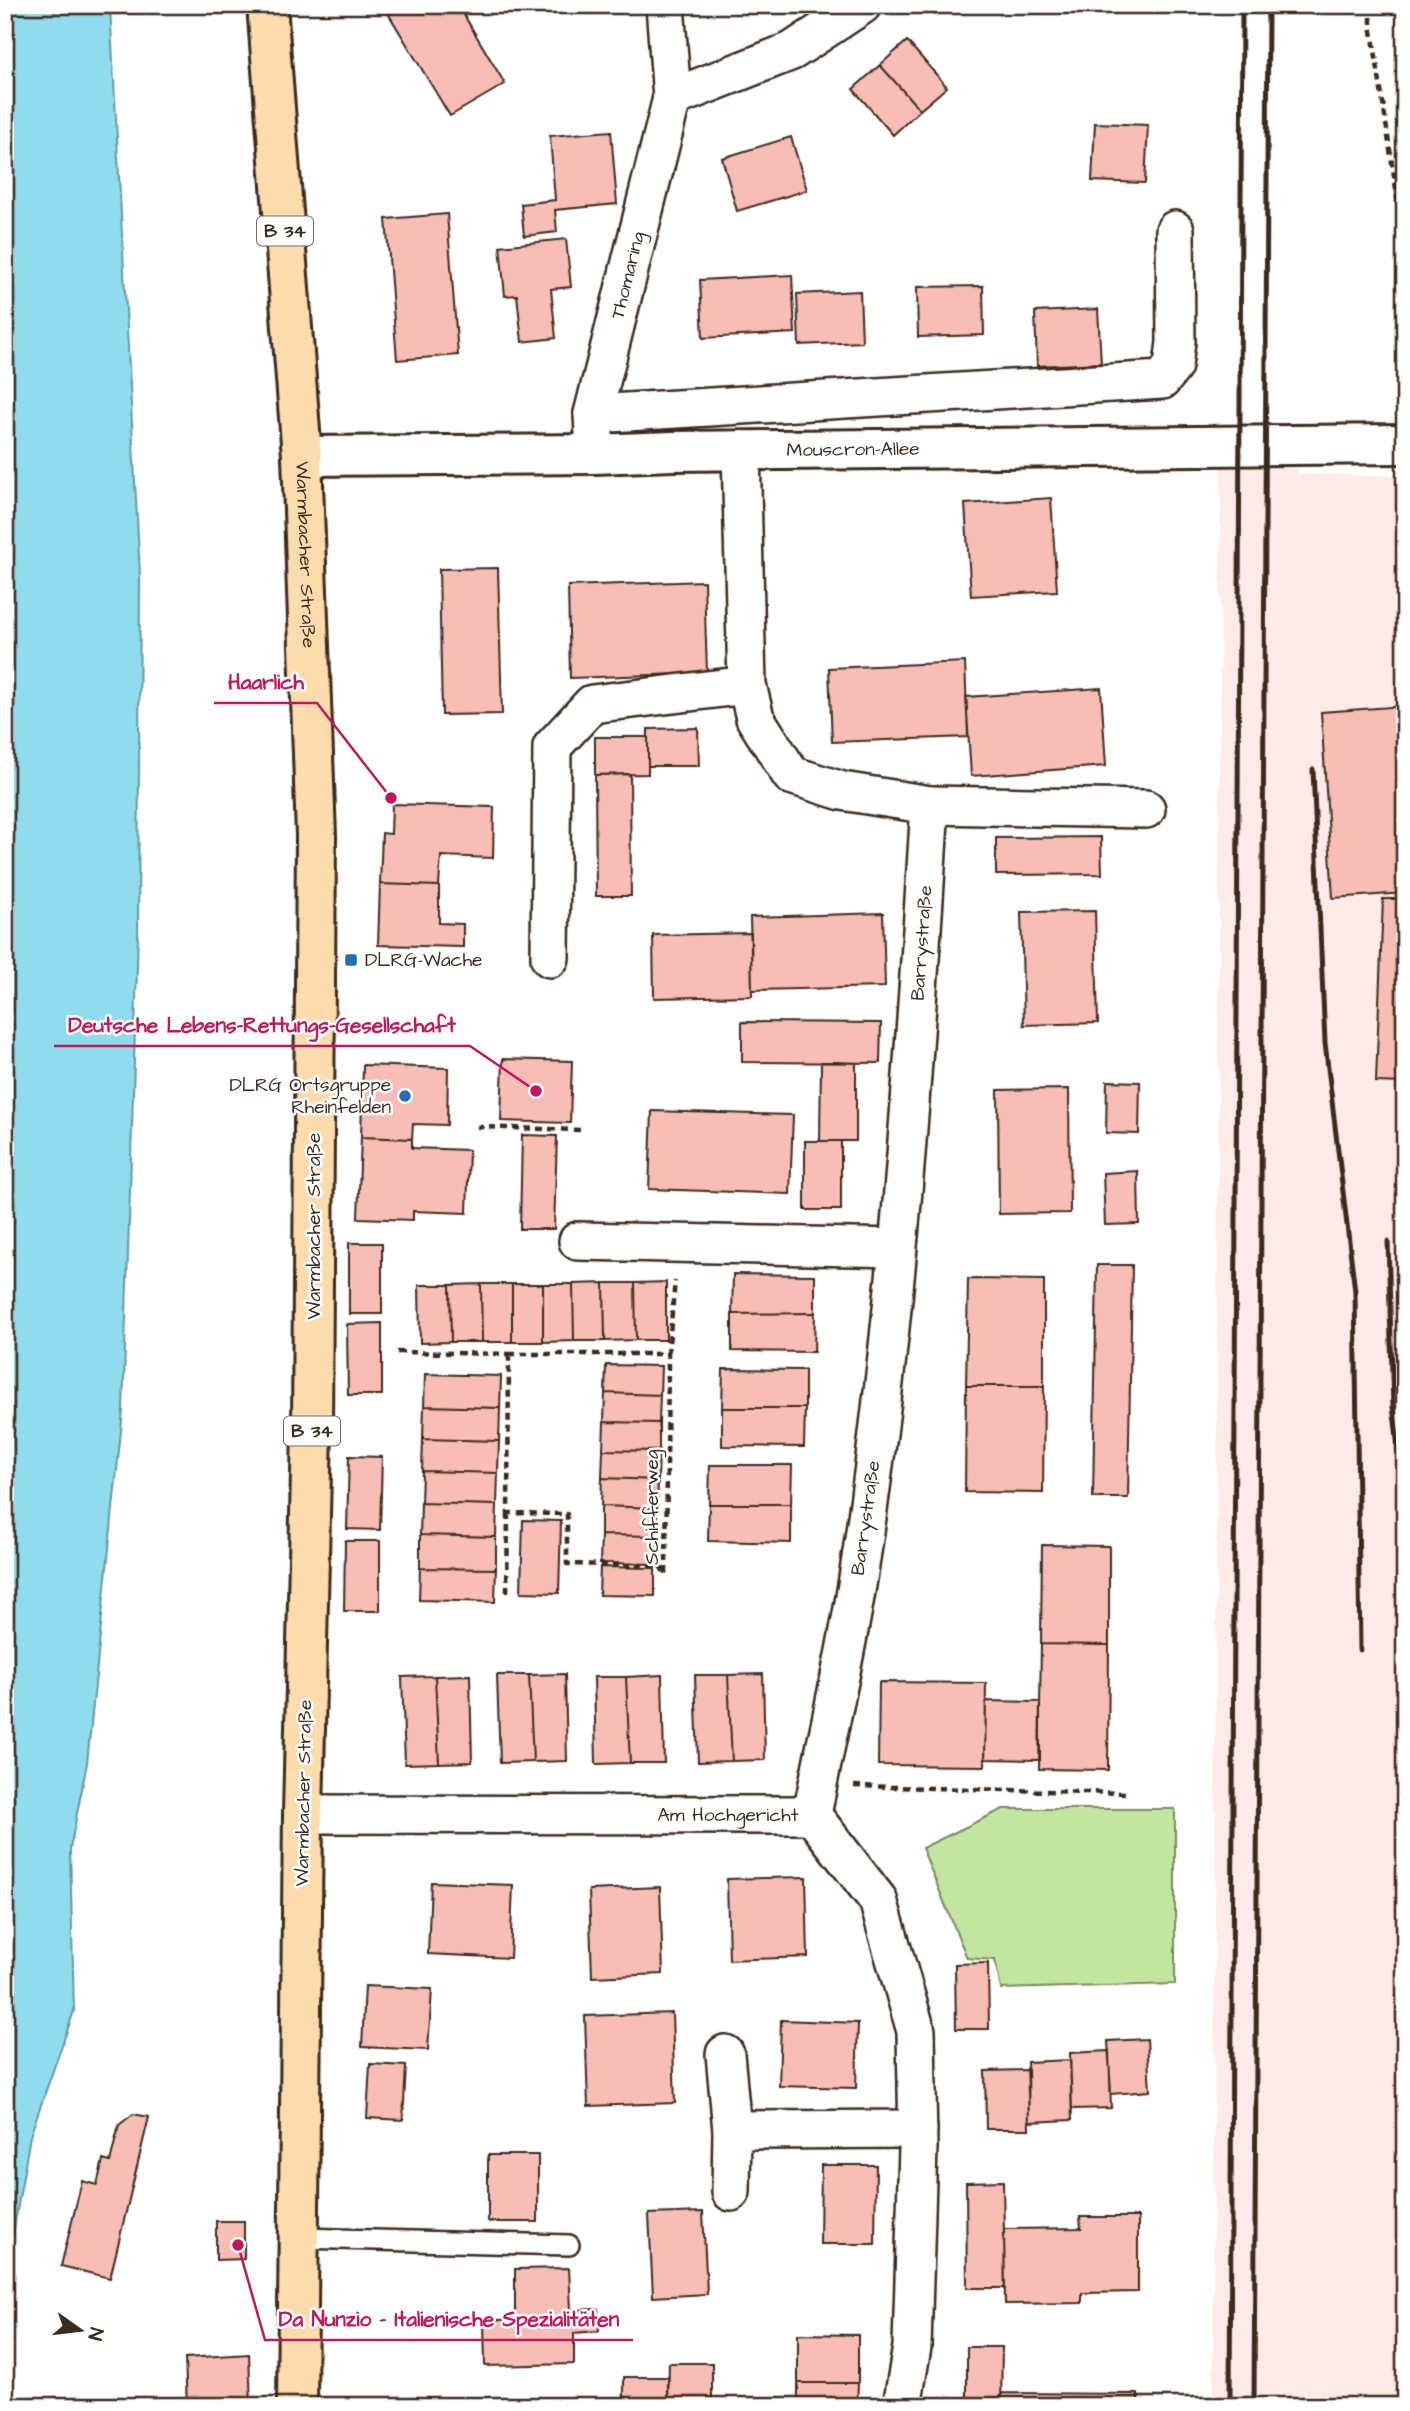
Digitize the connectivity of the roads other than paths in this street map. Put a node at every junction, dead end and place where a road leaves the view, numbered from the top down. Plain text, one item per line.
1 (267, 5) edge
2 (665, 5) edge
3 (862, 5) edge
4 (672, 98) junction
5 (1175, 230) dead end
6 (593, 414) junction
7 (1405, 444) edge
8 (741, 450) junction
9 (594, 454) junction
10 (302, 456) junction
11 (747, 685) junction
12 (930, 805) junction
13 (1146, 809) dead end
14 (550, 958) dead end
15 (578, 1241) dead end
16 (897, 1248) junction
17 (815, 1800) junction
18 (303, 1814) junction
19 (725, 2054) dead end
20 (918, 2129) junction
21 (732, 2130) junction
22 (732, 2192) dead end
23 (299, 2238) junction
24 (569, 2245) dead end
25 (297, 2406) edge
26 (902, 2406) edge

1 - 10 main road, Warmbacher Straße / B 34
2 - 4 street, Thomaring
3 - 4 street
4 - 6 street, Thomaring
5 - 6 street
6 - 9 street, Thomaring
7 - 8 street, Mouscron-Allee
8 - 9 street, Mouscron-Allee
8 - 11 street
9 - 10 street, Mouscron-Allee
10 - 18 main road, Warmbacher Straße / B 34
11 - 12 street
11 - 14 street
12 - 13 street
12 - 16 street, Barrystraße
15 - 16 street
16 - 17 street, Barrystraße
17 - 18 street, Am Hochgericht
17 - 20 street, Am Hochgericht
18 - 23 main road, Warmbacher Straße / B 34
19 - 21 street
20 - 21 street
20 - 26 street, Am Hochgericht
21 - 22 street
23 - 24 lane
23 - 25 main road, Warmbacher Straße / B 34

